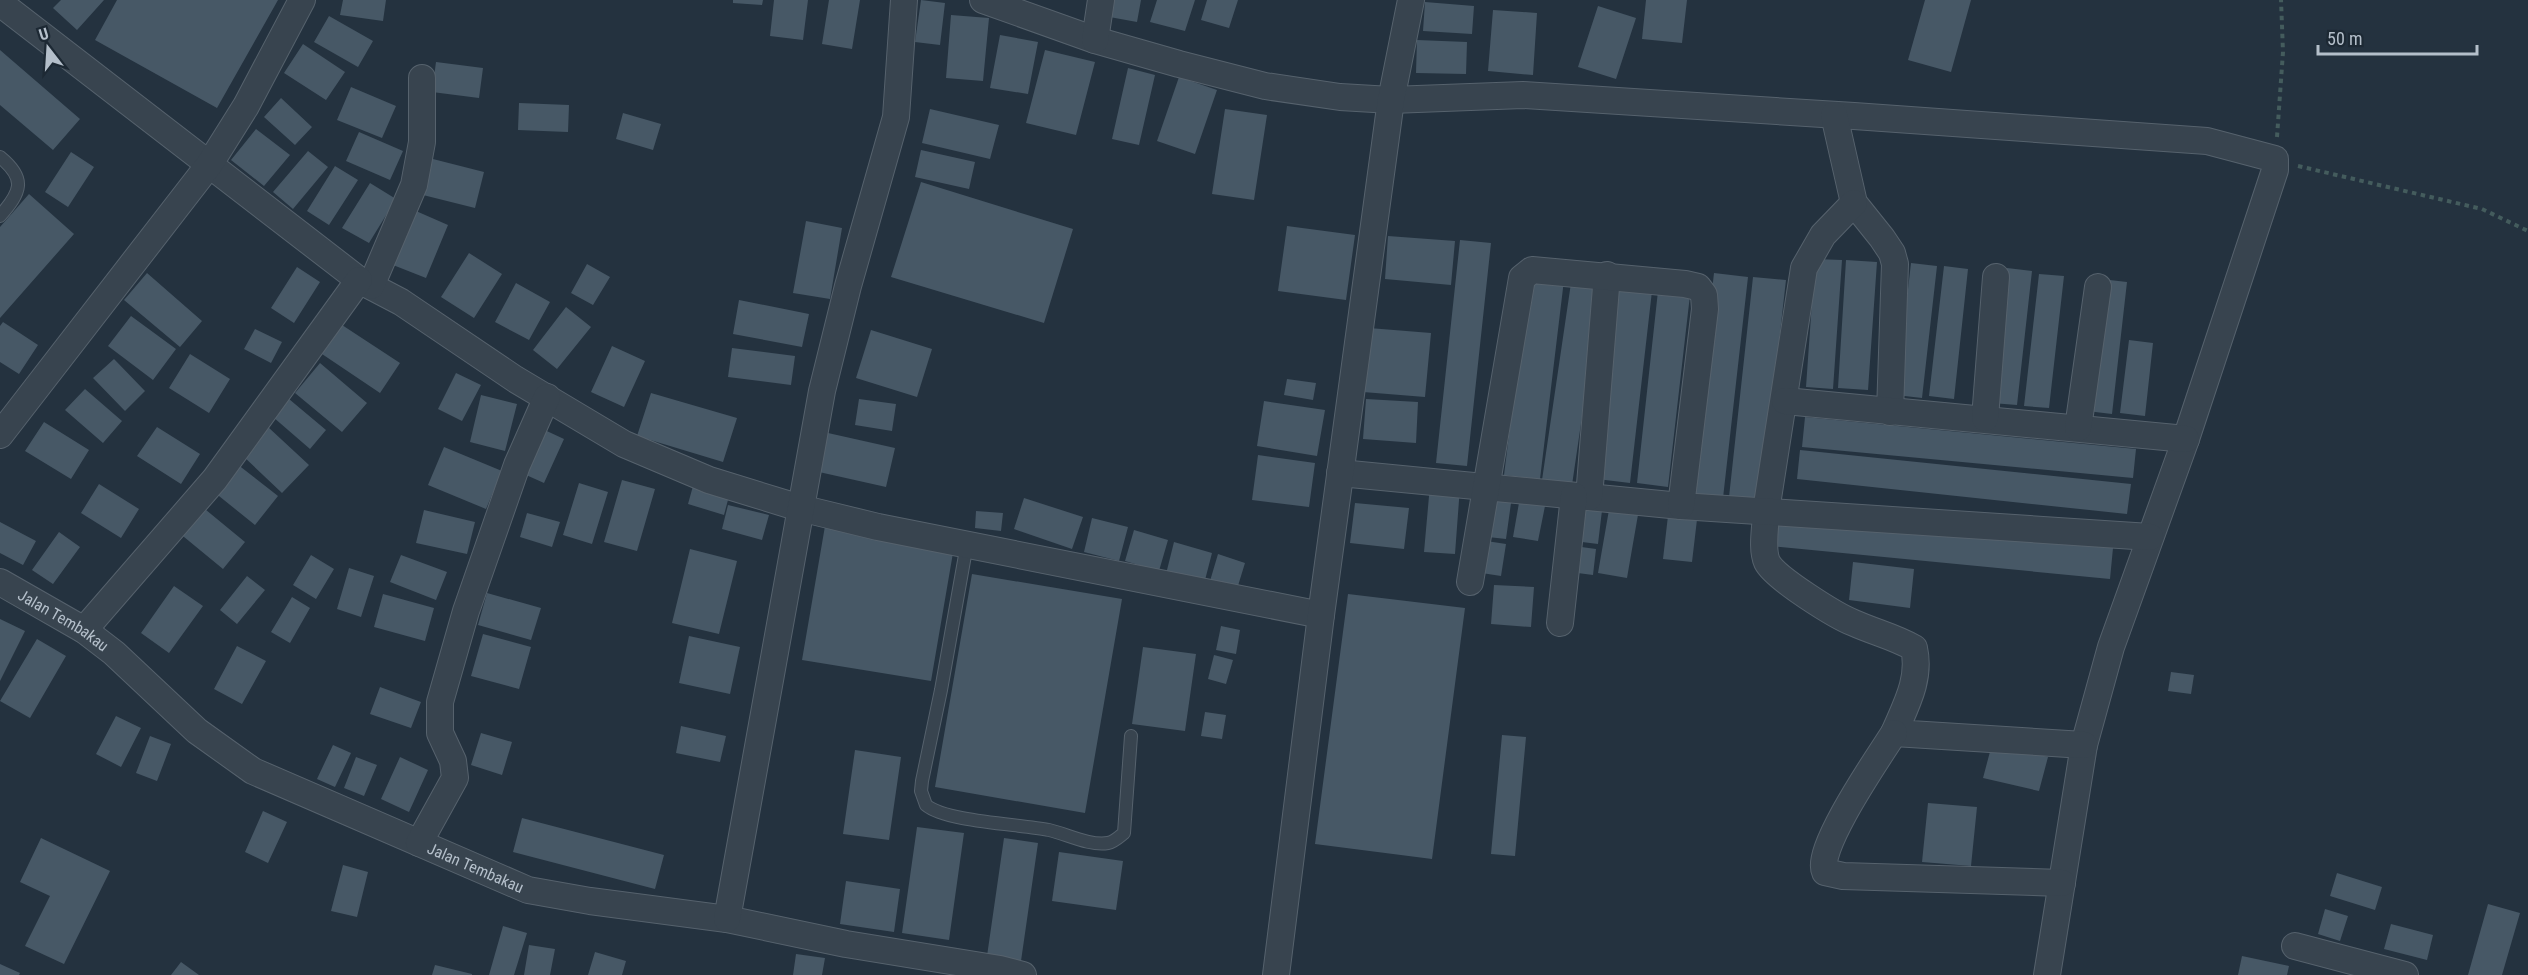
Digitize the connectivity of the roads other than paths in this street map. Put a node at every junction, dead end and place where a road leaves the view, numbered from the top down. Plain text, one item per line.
1 (302, 0) edge
2 (904, 0) edge
3 (983, 0) edge
4 (1101, 0) edge
5 (1411, 0) edge
6 (0, 3) edge
7 (1095, 40) junction
8 (422, 78) dead end
9 (1391, 100) junction
10 (1834, 115) junction
11 (0, 157) edge
12 (209, 165) junction
13 (1854, 202) junction
14 (0, 216) edge
15 (1607, 275) junction
16 (1996, 277) dead end
17 (365, 283) junction
18 (2098, 287) dead end
19 (547, 397) junction
20 (1785, 401) junction
21 (1890, 412) junction
22 (1985, 418) junction
23 (2078, 428) junction
24 (0, 435) edge
25 (2186, 439) junction
26 (1340, 473) junction
27 (1486, 487) junction
28 (1581, 497) junction
29 (1682, 506) junction
30 (800, 508) junction
31 (1766, 511) junction
32 (2150, 537) junction
33 (968, 544) junction
34 (0, 582) edge
35 (1470, 582) dead end
36 (1321, 615) junction
37 (1560, 622) dead end
38 (84, 630) junction
39 (1894, 733) junction
40 (1131, 736) dead end
41 (2084, 745) junction
42 (419, 843) junction
43 (2062, 883) junction
44 (728, 919) junction
45 (2295, 946) dead end
46 (1023, 975) edge
47 (1275, 975) edge
48 (2047, 975) edge
49 (2405, 975) edge

1 - 12 street
2 - 30 street
3 - 7 street
4 - 7 street
5 - 9 street
6 - 12 street
7 - 9 street
8 - 17 street
9 - 10 street
9 - 26 street
10 - 13 street
10 - 25 street
11 - 14 lane
12 - 17 street
12 - 24 street
13 - 20 street
13 - 21 street
15 - 27 street
15 - 28 street
15 - 29 street
16 - 22 street
17 - 19 street
17 - 38 street
18 - 23 street
19 - 30 street
19 - 42 street
20 - 21 street
20 - 31 street
21 - 22 street
22 - 23 street
23 - 25 street
25 - 32 street
26 - 27 street
26 - 36 street
27 - 28 street
27 - 35 street
28 - 29 street
28 - 37 street
29 - 31 street
30 - 33 street
30 - 44 street
31 - 32 street
31 - 39 street
32 - 41 street
33 - 36 street
33 - 40 lane
34 - 38 street, Jalan Tembakau
36 - 47 street
38 - 42 street, Jalan Tembakau
39 - 41 street
39 - 43 street
41 - 43 street
42 - 44 street, Jalan Tembakau
43 - 48 street
44 - 46 street, Jalan Tembakau
45 - 49 street

